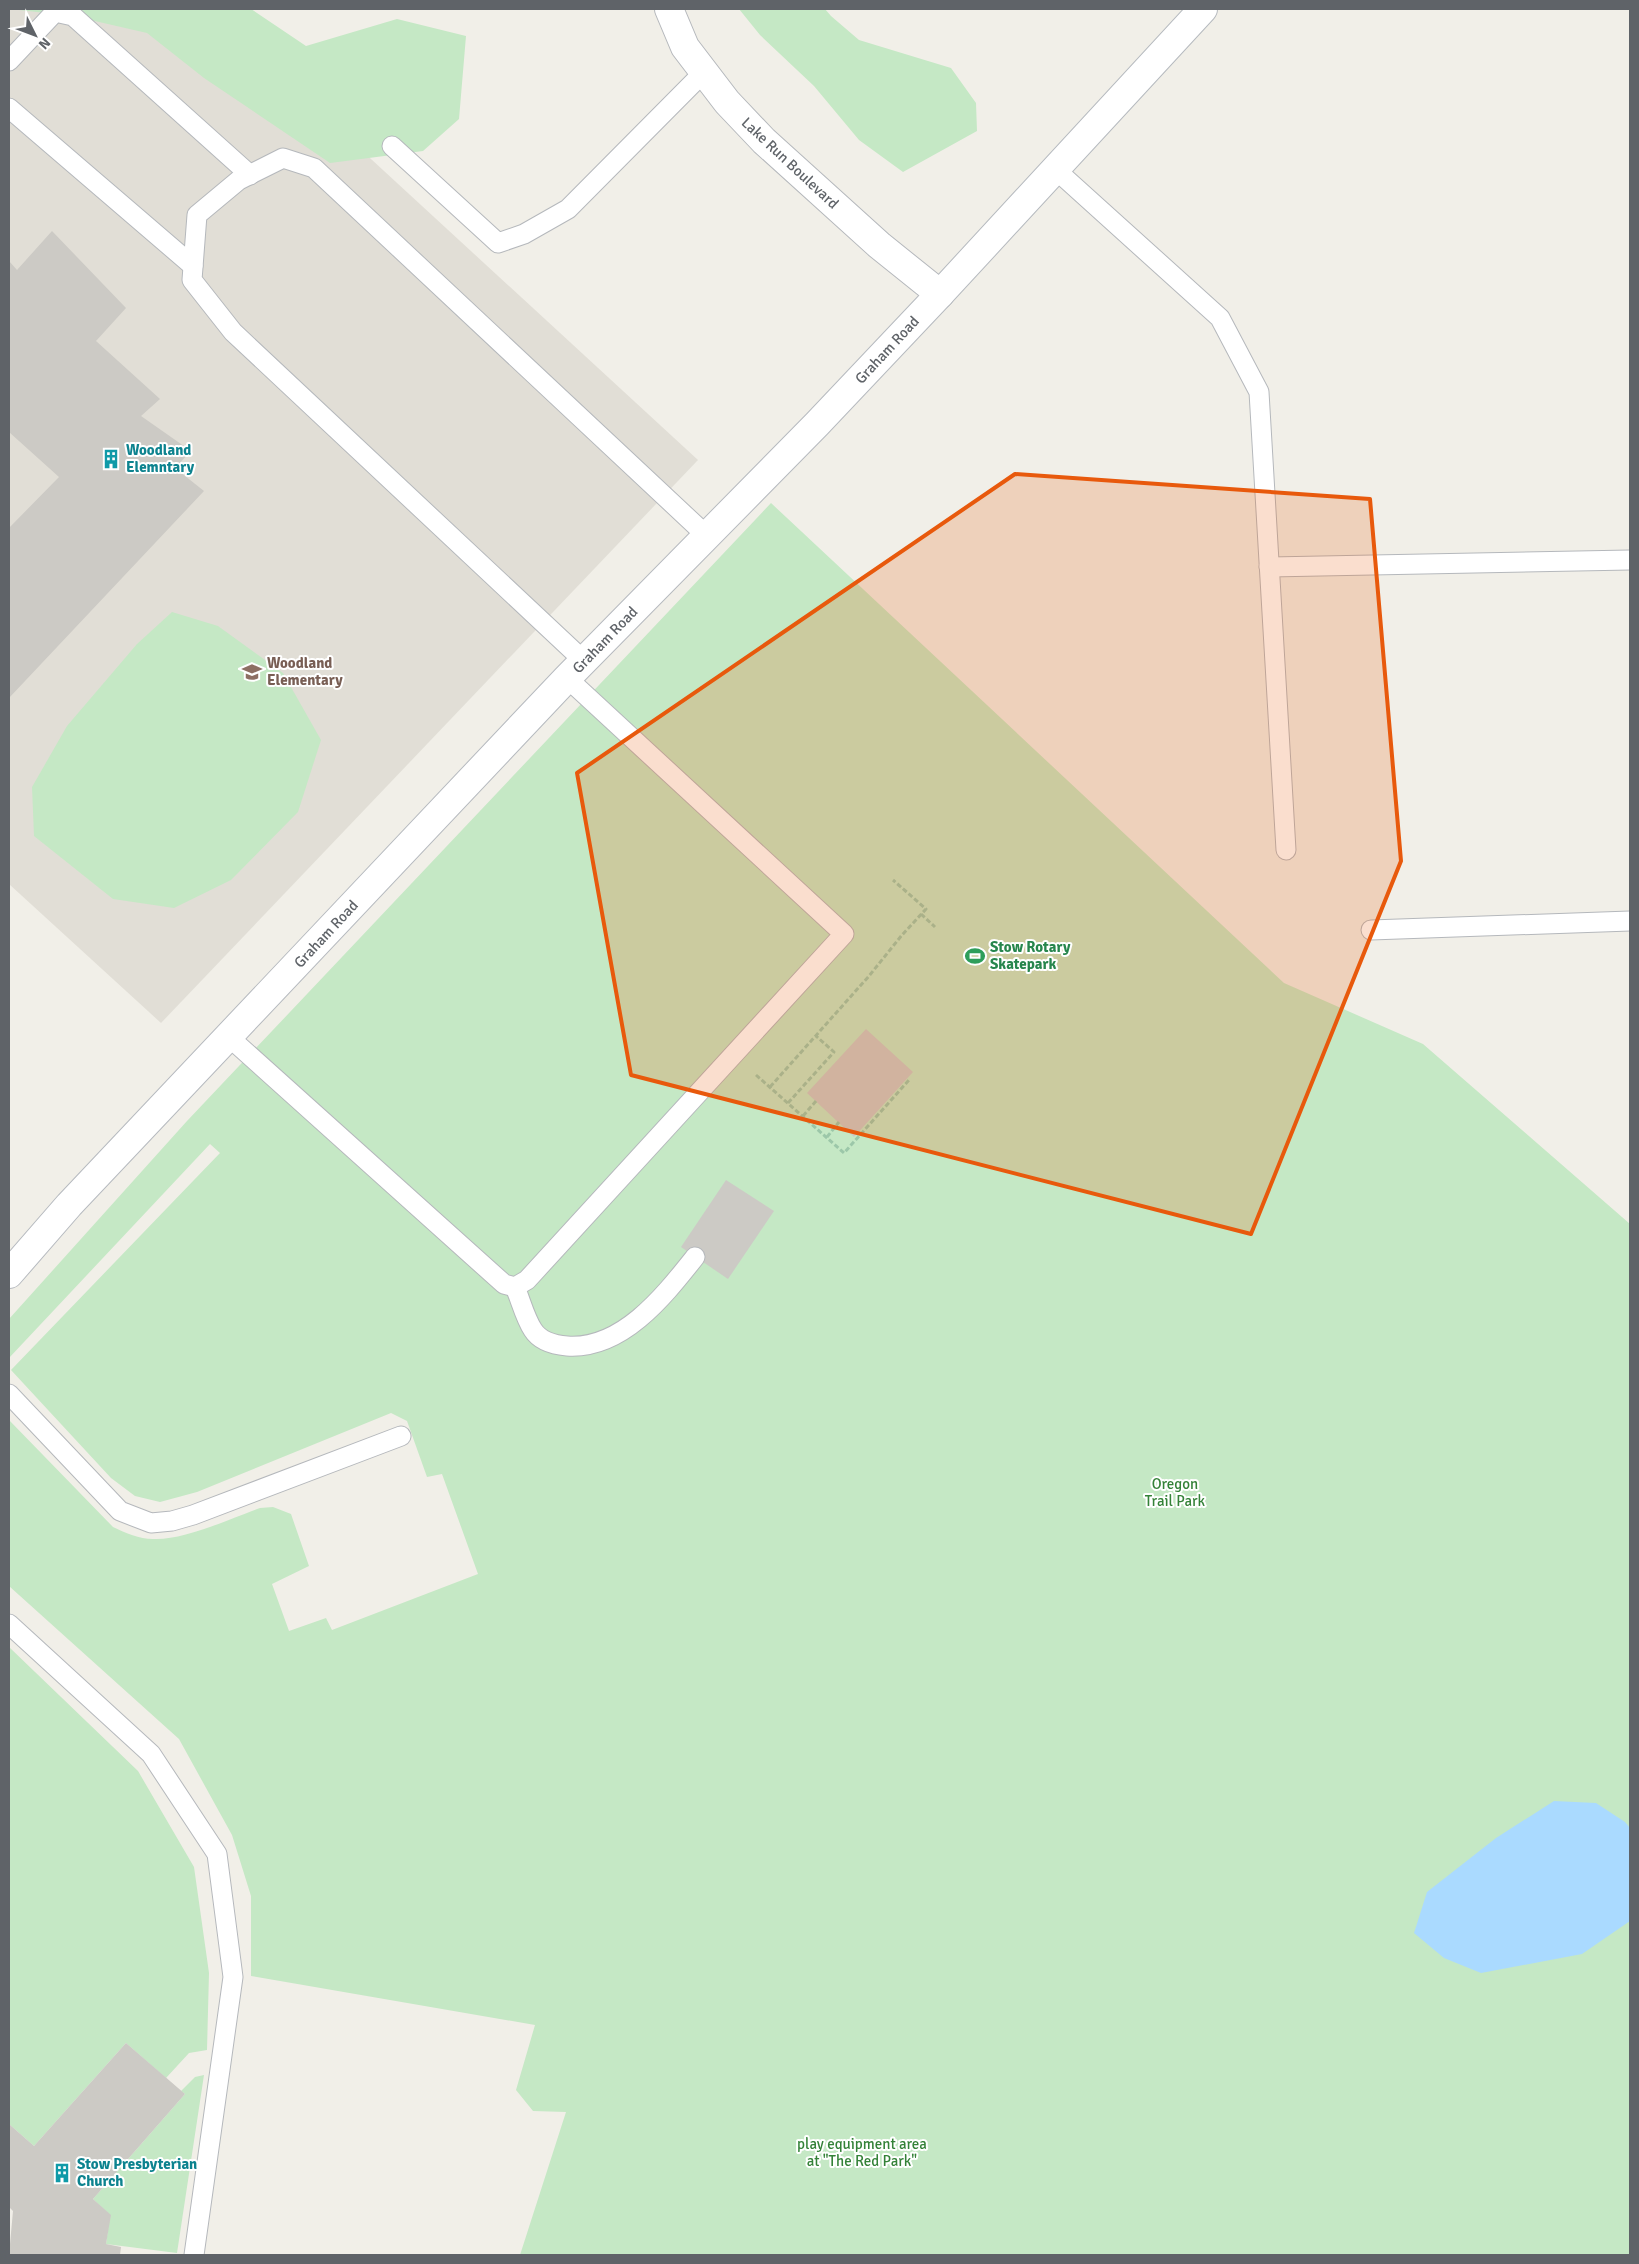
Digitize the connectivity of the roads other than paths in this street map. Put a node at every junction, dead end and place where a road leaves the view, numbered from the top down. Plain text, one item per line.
1 (669, 9) edge
2 (1203, 9) edge
3 (9, 61) edge
4 (704, 72) junction
5 (9, 108) edge
6 (392, 146) dead end
7 (1055, 170) junction
8 (250, 175) junction
9 (193, 266) junction
10 (940, 294) junction
11 (707, 536) junction
12 (1630, 560) edge
13 (1269, 567) junction
14 (576, 670) junction
15 (1286, 850) dead end
16 (1630, 921) edge
17 (1371, 930) dead end
18 (229, 1037) junction
19 (695, 1257) dead end
20 (9, 1274) edge
21 (515, 1287) junction
22 (9, 1394) edge
23 (401, 1436) dead end
24 (9, 1624) edge
25 (194, 2255) edge

1 - 4 main road, Lake Run Boulevard
2 - 7 main road, Graham Road
3 - 8 lane
4 - 6 lane
4 - 10 main road, Lake Run Boulevard
5 - 9 lane
7 - 10 main road, Graham Road
7 - 13 lane
8 - 9 lane
8 - 11 lane
9 - 14 lane
10 - 11 main road, Graham Road
11 - 14 main road, Graham Road
12 - 13 lane
13 - 15 lane
14 - 18 main road, Graham Road
14 - 21 lane
16 - 17 lane
18 - 20 main road, Graham Road
18 - 21 lane
19 - 21 lane
22 - 23 lane
24 - 25 lane

